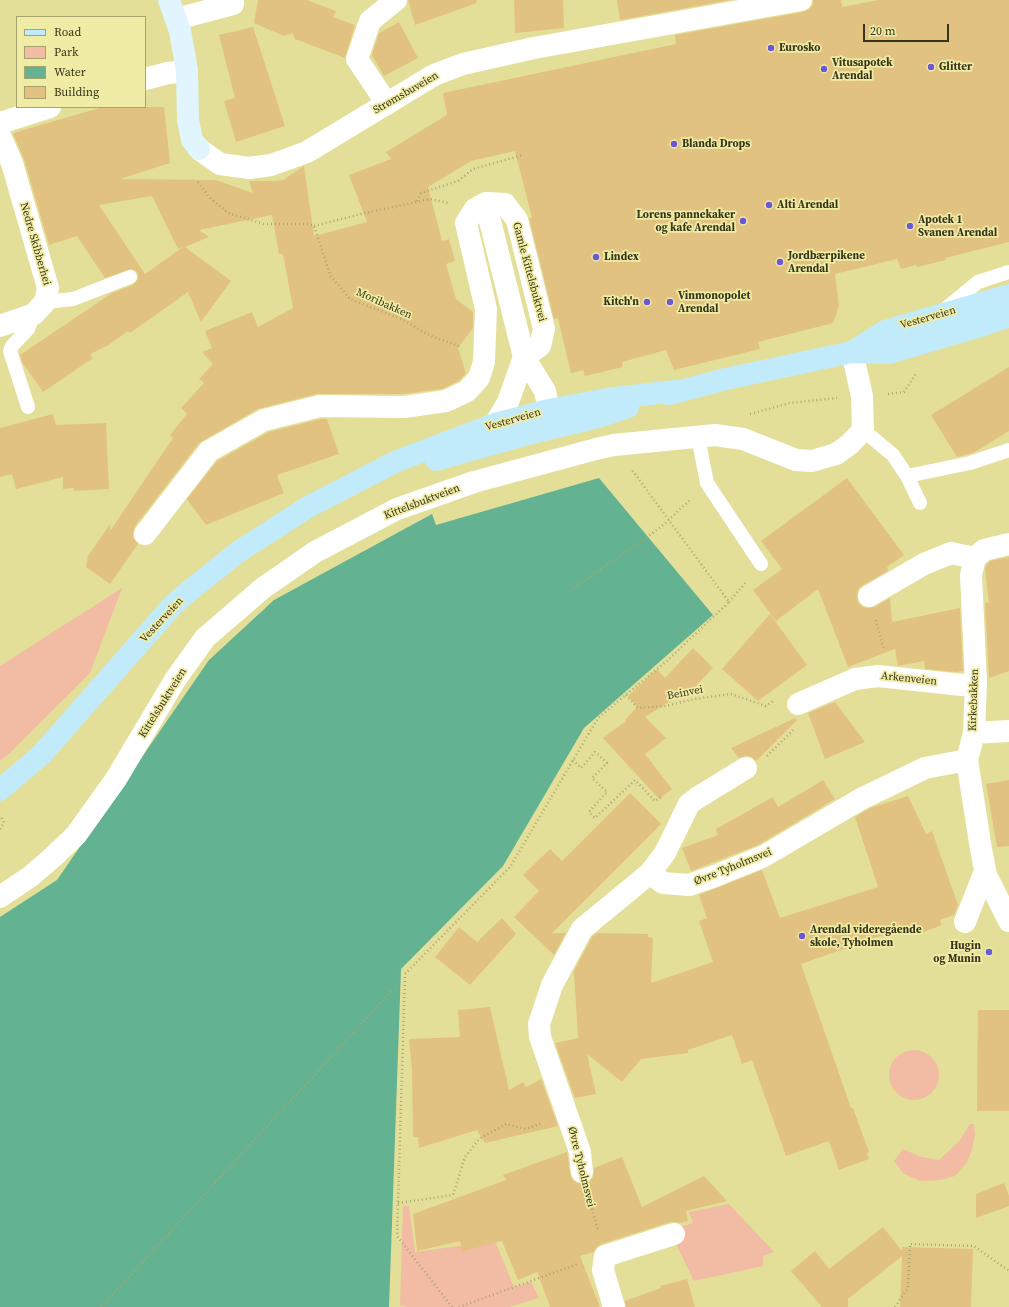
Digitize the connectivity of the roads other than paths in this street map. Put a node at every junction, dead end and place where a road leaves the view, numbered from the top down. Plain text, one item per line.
1 (233, 0) edge
2 (396, 0) edge
3 (802, 0) edge
4 (172, 10) edge
5 (187, 71) junction
6 (146, 79) edge
7 (387, 104) junction
8 (47, 108) edge
9 (0, 123) edge
10 (0, 136) edge
11 (488, 213) dead end
12 (1009, 272) edge
13 (130, 277) dead end
14 (1009, 295) edge
15 (40, 308) junction
16 (938, 315) junction
17 (1009, 316) edge
18 (0, 326) edge
19 (852, 352) junction
20 (524, 357) junction
21 (683, 390) junction
22 (28, 407) dead end
23 (549, 410) junction
24 (495, 424) junction
25 (863, 430) junction
26 (532, 433) junction
27 (698, 437) junction
28 (1009, 450) edge
29 (907, 476) junction
30 (352, 485) junction
31 (920, 503) dead end
32 (145, 534) dead end
33 (1009, 544) edge
34 (975, 558) junction
35 (761, 564) road end
36 (869, 596) road end
37 (976, 683) junction
38 (798, 704) road end
39 (1009, 731) edge
40 (974, 733) junction
41 (967, 760) junction
42 (746, 768) road end
43 (0, 790) edge
44 (986, 871) junction
45 (650, 873) junction
46 (0, 897) edge
47 (1009, 921) edge
48 (965, 922) dead end
49 (582, 1172) road end
50 (674, 1234) dead end
51 (614, 1307) edge

1 - 4 street
2 - 7 street
3 - 7 street, Strømsbuveien
4 - 5 street, Strømsbuveien
5 - 6 street
5 - 7 street, Strømsbuveien
8 - 9 street
10 - 15 street, Nedre Skibberhei
11 - 20 street
12 - 16 lane
13 - 15 lane
14 - 16 main road, Vesterveien
15 - 18 street
15 - 22 lane
16 - 19 main road, Vesterveien
17 - 19 main road, Vesterveien
19 - 21 main road, Vesterveien
19 - 25 street
20 - 23 street
20 - 24 street
20 - 32 street, Gamle Kittelsbuktvei
21 - 23 main road, Vesterveien
21 - 26 main road, Vesterveien
23 - 24 main road, Vesterveien
23 - 26 street
24 - 30 main road, Vesterveien
25 - 27 street, Kittelsbuktveien
25 - 29 lane
26 - 30 main road, Vesterveien
27 - 35 lane
27 - 46 street, Kittelsbuktveien
28 - 29 lane
29 - 31 lane
30 - 43 main road, Vesterveien
33 - 34 street
34 - 36 street
34 - 37 street, Kirkebakken
37 - 38 street, Arkenveien
37 - 40 street, Kirkebakken
39 - 40 street
40 - 41 street, Kirkebakken
41 - 44 street, Kirkebakken
41 - 45 street, Øvre Tyholmsvei
42 - 45 street
44 - 47 street, Kirkebakken
44 - 48 street
45 - 49 street, Øvre Tyholmsvei
50 - 51 street

